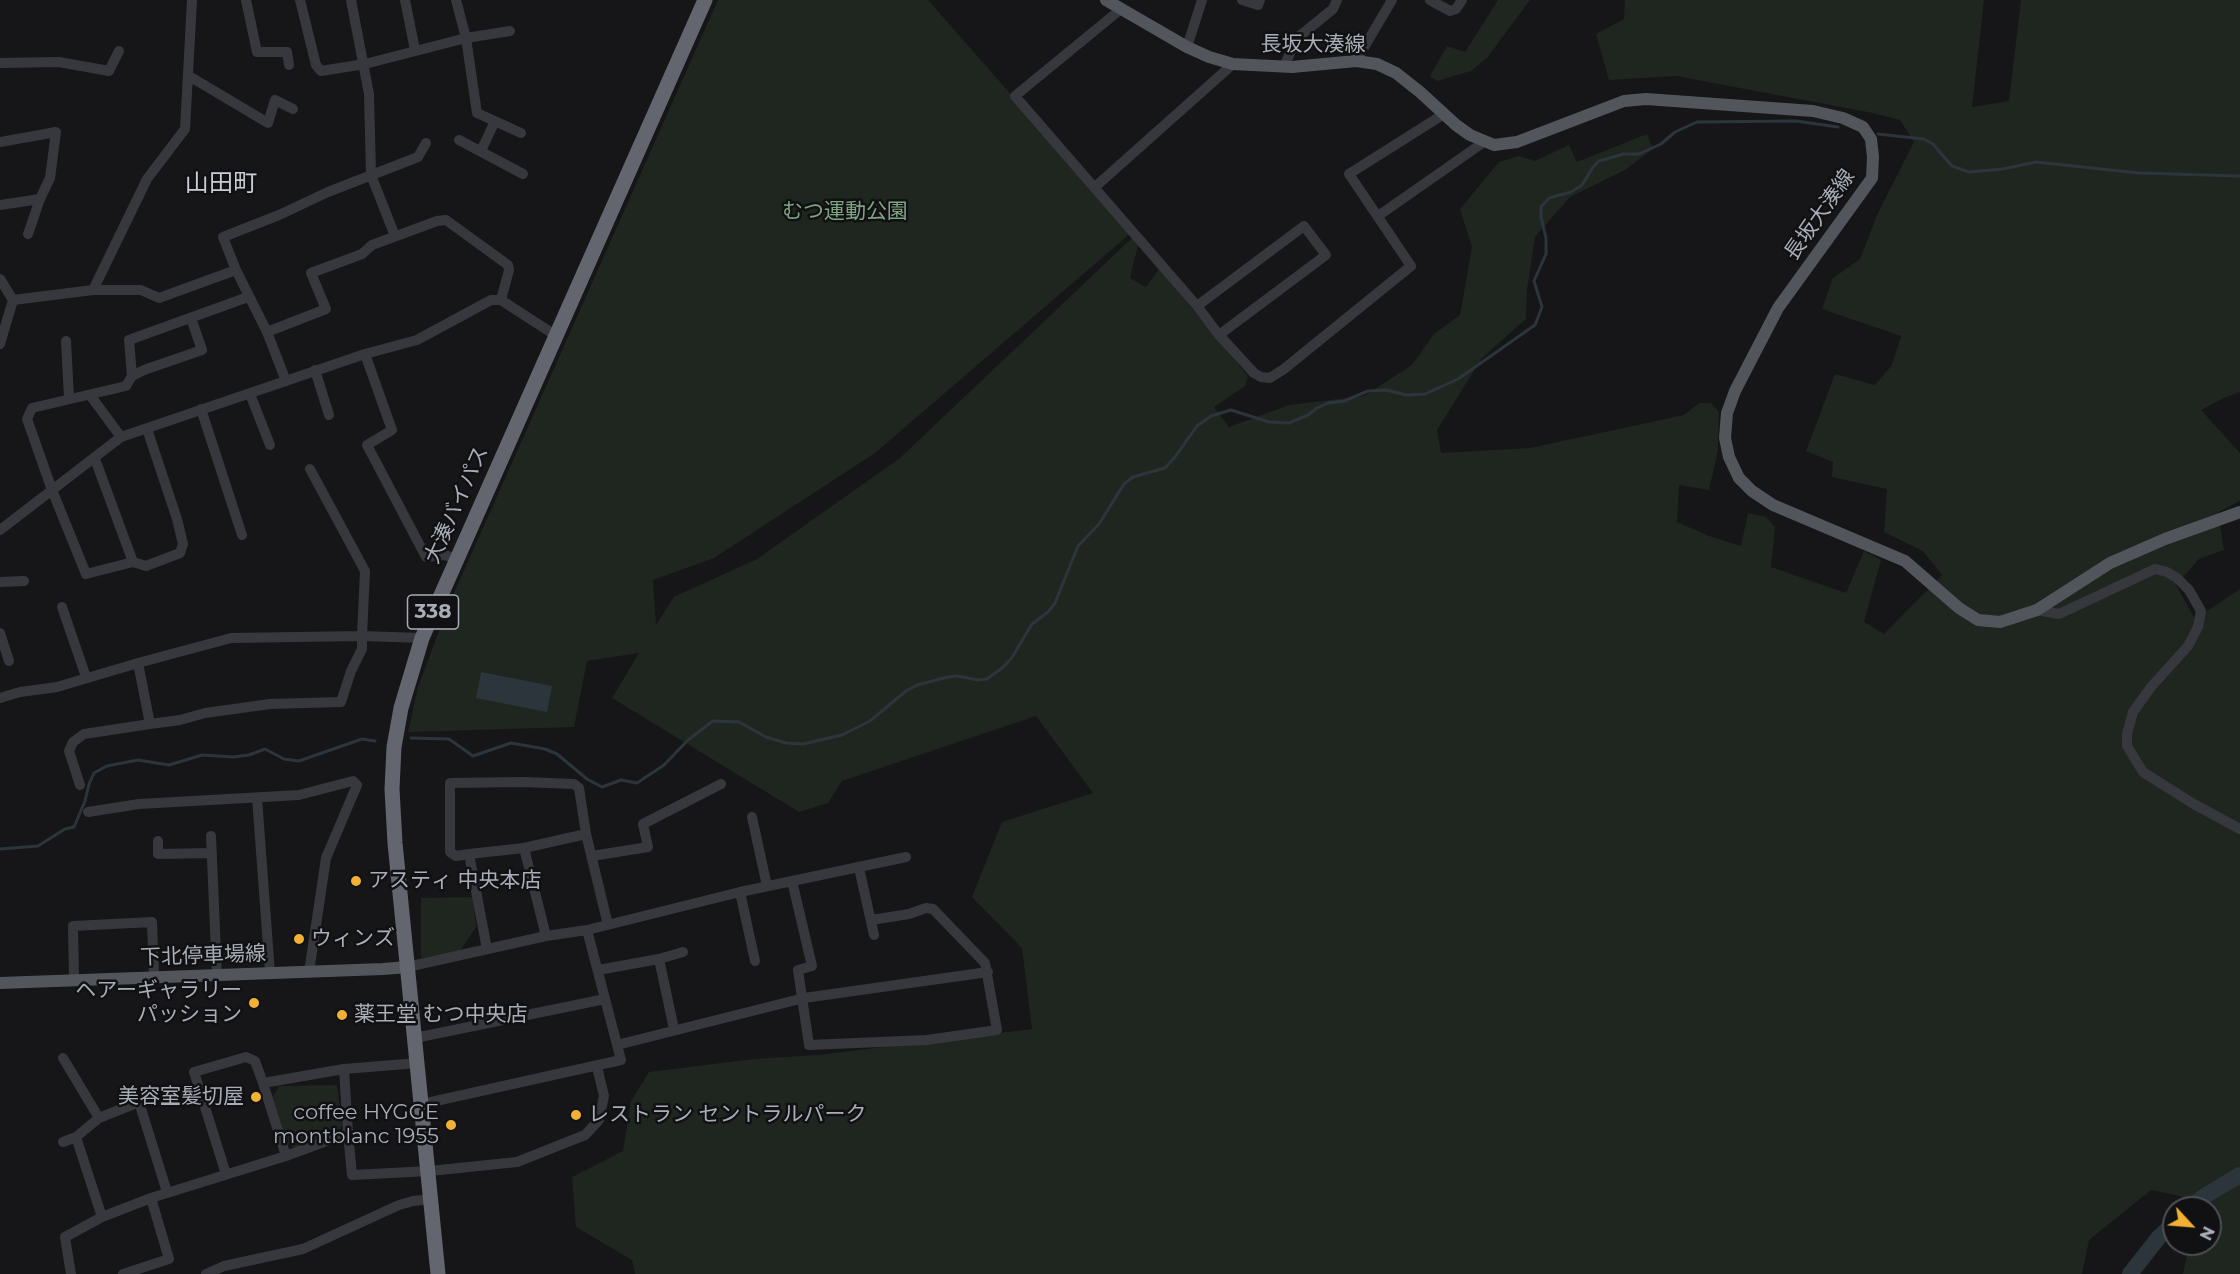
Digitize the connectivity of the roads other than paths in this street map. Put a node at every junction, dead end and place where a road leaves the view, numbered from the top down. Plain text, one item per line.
1 (192, 0) edge
2 (246, 0) edge
3 (300, 0) edge
4 (351, 0) edge
5 (405, 0) edge
6 (456, 0) edge
7 (705, 0) edge
8 (1106, 0) edge
9 (1202, 0) edge
10 (1242, 0) edge
11 (1260, 0) edge
12 (1337, 0) edge
13 (1392, 0) edge
14 (1430, 0) edge
15 (1462, 0) edge
16 (1121, 9) junction
17 (510, 31) dead end
18 (466, 38) junction
19 (1187, 47) junction
20 (415, 50) junction
21 (119, 51) dead end
22 (1356, 61) junction
23 (0, 63) edge
24 (365, 64) junction
25 (1233, 64) junction
26 (289, 66) dead end
27 (1284, 67) junction
28 (189, 76) junction
29 (293, 110) dead end
30 (1444, 114) junction
31 (495, 121) junction
32 (521, 133) dead end
33 (459, 140) dead end
34 (0, 142) edge
35 (1484, 142) junction
36 (426, 143) dead end
37 (481, 152) junction
38 (523, 174) dead end
39 (371, 176) junction
40 (1095, 187) junction
41 (40, 199) junction
42 (0, 205) edge
43 (1378, 216) junction
44 (28, 234) dead end
45 (395, 236) junction
46 (236, 270) junction
47 (0, 279) edge
48 (93, 290) junction
49 (248, 297) junction
50 (13, 300) junction
51 (501, 300) junction
52 (1197, 306) junction
53 (191, 318) junction
54 (267, 332) junction
55 (555, 335) junction
56 (1219, 335) junction
57 (66, 341) dead end
58 (0, 344) edge
59 (365, 354) junction
60 (315, 370) junction
61 (132, 376) junction
62 (286, 381) junction
63 (250, 394) junction
64 (90, 395) junction
65 (69, 398) junction
66 (201, 408) junction
67 (329, 415) dead end
68 (147, 429) junction
69 (121, 437) junction
70 (270, 445) dead end
71 (95, 459) junction
72 (310, 469) dead end
73 (52, 490) junction
74 (2240, 512) edge
75 (0, 530) edge
76 (242, 535) dead end
77 (456, 560) junction
78 (133, 562) junction
79 (24, 581) dead end
80 (0, 582) edge
81 (62, 607) dead end
82 (2037, 610) junction
83 (0, 633) edge
84 (362, 636) junction
85 (422, 638) junction
86 (9, 661) dead end
87 (138, 663) junction
88 (86, 677) junction
89 (0, 698) edge
90 (150, 724) junction
91 (80, 784) dead end
92 (721, 784) dead end
93 (257, 798) junction
94 (88, 812) dead end
95 (752, 817) dead end
96 (2240, 829) edge
97 (586, 834) junction
98 (211, 836) dead end
99 (158, 841) dead end
100 (524, 848) junction
101 (212, 853) junction
102 (469, 854) junction
103 (592, 856) junction
104 (906, 857) dead end
105 (859, 868) junction
106 (792, 881) junction
107 (767, 886) junction
108 (740, 892) junction
109 (871, 920) junction
110 (608, 925) junction
111 (587, 930) junction
112 (874, 935) dead end
113 (546, 936) junction
114 (487, 949) junction
115 (683, 952) dead end
116 (659, 959) junction
117 (755, 961) dead end
118 (407, 967) junction
119 (598, 970) junction
120 (309, 972) junction
121 (988, 972) junction
122 (270, 973) junction
123 (217, 975) junction
124 (154, 977) junction
125 (74, 980) junction
126 (0, 983) edge
127 (804, 998) junction
128 (605, 999) junction
129 (674, 1029) junction
130 (415, 1038) junction
131 (617, 1045) junction
132 (63, 1058) dead end
133 (418, 1063) junction
134 (597, 1066) junction
135 (344, 1069) junction
136 (263, 1083) junction
137 (422, 1104) junction
138 (99, 1118) junction
139 (348, 1133) junction
140 (76, 1137) junction
141 (63, 1142) dead end
142 (286, 1156) junction
143 (429, 1171) junction
144 (226, 1174) junction
145 (167, 1192) junction
146 (151, 1198) junction
147 (432, 1199) junction
148 (102, 1216) junction
149 (71, 1274) edge
150 (123, 1274) edge
151 (206, 1274) edge
152 (438, 1274) edge

1 - 28 street
2 - 26 street
3 - 24 street
4 - 24 street
5 - 20 street
6 - 18 street
7 - 55 highway, 大湊バイパス / 338
8 - 16 main road, 長坂大湊線
9 - 19 street
10 - 11 street
12 - 27 street
13 - 22 street
14 - 15 street
16 - 19 main road, 長坂大湊線
16 - 40 street
17 - 18 street
18 - 20 street
18 - 31 street
19 - 25 main road, 長坂大湊線
20 - 24 street
21 - 23 street
22 - 27 main road, 長坂大湊線
22 - 30 main road, 長坂大湊線
24 - 39 street
25 - 27 main road, 長坂大湊線
25 - 40 street
28 - 29 street
28 - 48 street
30 - 35 main road, 長坂大湊線
30 - 43 street
31 - 32 street
31 - 37 street
33 - 37 street
34 - 41 street
35 - 43 street
35 - 82 main road, 長坂大湊線
36 - 39 street
37 - 38 street
39 - 45 street
39 - 46 street
40 - 52 street
41 - 42 street
41 - 44 street
43 - 56 street
45 - 51 street
45 - 54 street
46 - 48 street
46 - 49 street
47 - 50 street
48 - 50 street
49 - 53 street
49 - 54 street
50 - 58 street
51 - 55 street
51 - 59 street
52 - 56 street
52 - 56 street
53 - 61 street
53 - 61 street
54 - 62 street
55 - 77 highway, 大湊バイパス / 338
57 - 65 street
59 - 60 street
59 - 77 street
60 - 62 street
60 - 67 street
61 - 64 street
62 - 63 street
63 - 66 street
63 - 70 street
64 - 65 street
64 - 69 street
65 - 73 street
66 - 68 street
66 - 76 street
68 - 69 street
68 - 78 street
69 - 71 street
71 - 73 street
71 - 78 street
72 - 84 street
73 - 75 street
73 - 78 street
74 - 82 main road, 長坂大湊線
77 - 85 highway, 大湊バイパス / 338
79 - 80 street
81 - 88 street
82 - 96 street
83 - 86 street
84 - 85 street
84 - 87 street
84 - 90 street
85 - 118 highway, 大湊バイパス / 338
87 - 88 street
87 - 90 street
88 - 89 street
90 - 91 street
92 - 103 street
93 - 94 street
93 - 120 street
93 - 122 street
95 - 107 street
97 - 100 street
97 - 102 street
97 - 103 street
98 - 101 street
99 - 101 street
100 - 102 street
100 - 113 street
101 - 123 street
102 - 114 street
103 - 110 street
104 - 105 street
105 - 106 street
105 - 109 street
106 - 107 street
106 - 127 street
107 - 108 street
108 - 110 street
108 - 117 street
109 - 112 street
109 - 121 street
110 - 111 street
111 - 113 street
111 - 119 street
113 - 114 street
114 - 118 street
115 - 116 street
116 - 119 street
116 - 129 street
118 - 120 main road, 下北停車場線
118 - 130 highway, 大湊バイパス / 338
119 - 128 street
120 - 122 main road, 下北停車場線
121 - 127 street
121 - 127 street
122 - 123 main road, 下北停車場線
123 - 124 main road, 下北停車場線
124 - 125 main road, 下北停車場線
124 - 125 street
125 - 126 main road, 下北停車場線
127 - 129 street
128 - 130 street
128 - 131 street
129 - 131 street
130 - 133 highway, 大湊バイパス / 338
131 - 134 street
132 - 138 street
133 - 135 street
133 - 137 highway, 大湊バイパス / 338
134 - 137 street
134 - 143 street
135 - 136 street
135 - 139 street
136 - 142 street
136 - 144 street
137 - 143 highway, 大湊バイパス / 338
138 - 140 street
138 - 145 street
139 - 142 street
139 - 143 street
140 - 141 street
140 - 148 street
142 - 144 street
143 - 147 highway, 大湊バイパス / 338
144 - 145 street
145 - 146 street
146 - 148 street
146 - 150 street
147 - 151 street
147 - 152 highway, 大湊バイパス / 338
148 - 149 street

